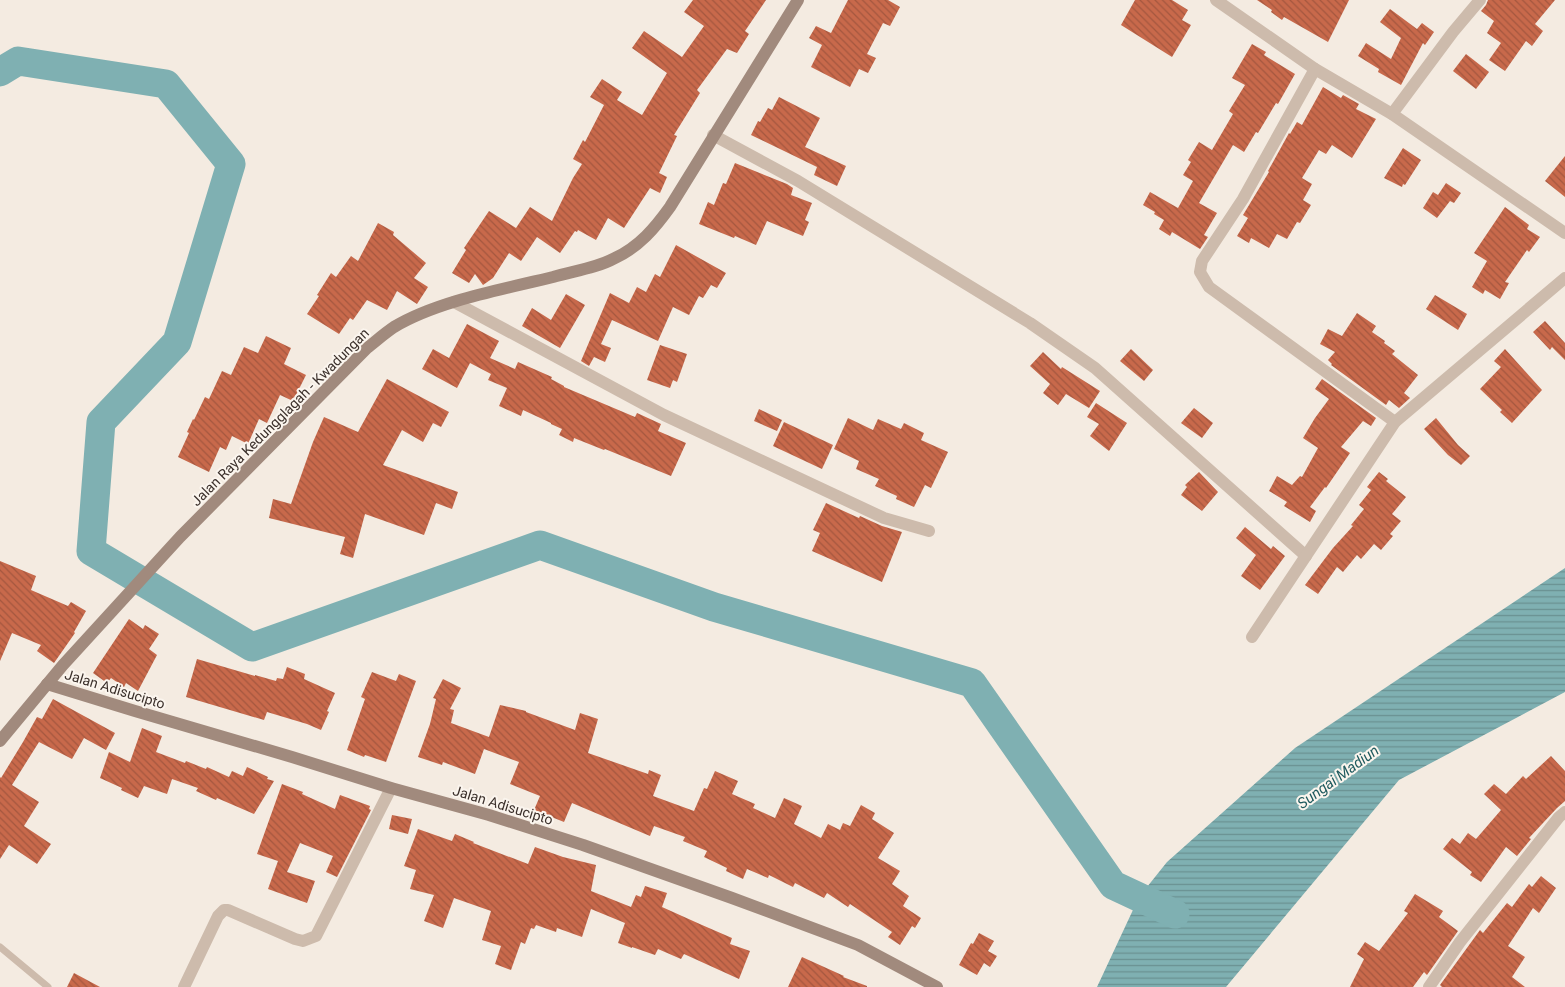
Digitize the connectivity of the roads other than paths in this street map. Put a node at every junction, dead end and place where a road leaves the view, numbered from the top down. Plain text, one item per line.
1 (798, 0) edge
2 (1216, 0) edge
3 (1480, 0) edge
4 (1234, 5) edge
5 (1315, 69) junction
6 (1392, 114) junction
7 (713, 135) junction
8 (1565, 233) edge
9 (1565, 278) edge
10 (454, 302) junction
11 (1395, 422) junction
12 (929, 531) dead end
13 (1306, 556) junction
14 (1252, 637) dead end
15 (47, 684) junction
16 (0, 741) edge
17 (391, 788) junction
18 (1565, 812) edge
19 (0, 947) edge
20 (48, 987) edge
21 (184, 987) edge
22 (937, 987) edge
23 (1429, 987) edge

1 - 7 main road, Jalan Raya Kedungglagah - Kwadungan
2 - 4 street
3 - 6 street
4 - 5 street
5 - 6 street
5 - 11 street
6 - 8 street
7 - 10 main road, Jalan Raya Kedungglagah - Kwadungan
7 - 13 street
9 - 11 street
10 - 12 street
10 - 15 main road, Jalan Raya Kedungglagah - Kwadungan
11 - 13 street
13 - 14 street
15 - 16 main road, Jalan Raya Kedungglagah - Kwadungan
15 - 17 main road, Jalan Adisucipto
17 - 21 street
17 - 22 main road, Jalan Adisucipto
18 - 23 street
19 - 20 lane

